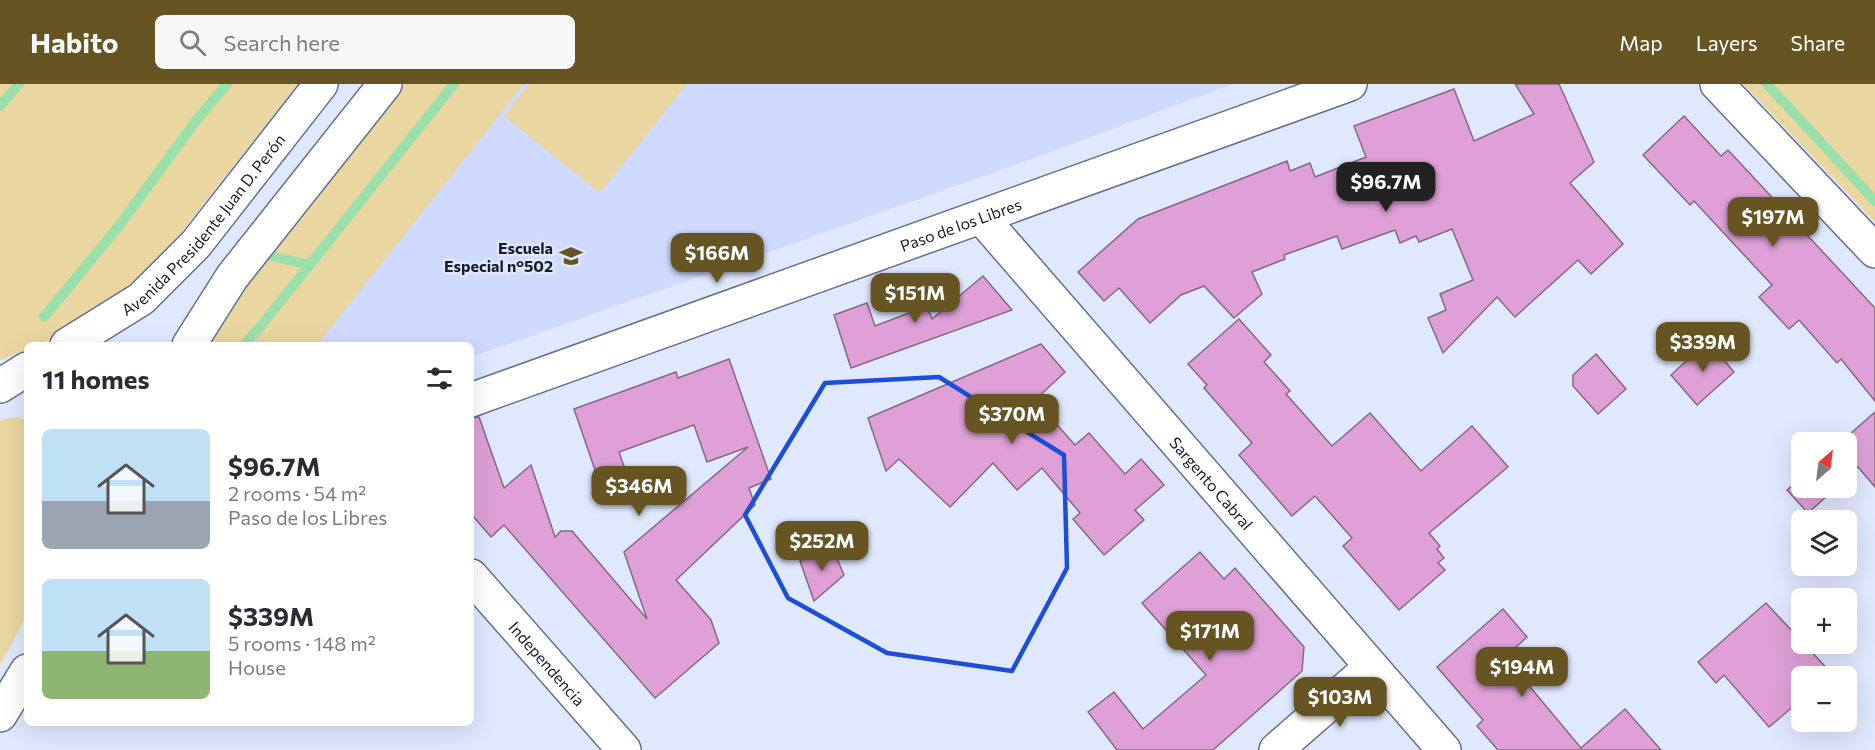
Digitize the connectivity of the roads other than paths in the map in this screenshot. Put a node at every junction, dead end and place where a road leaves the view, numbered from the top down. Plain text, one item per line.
1 (321, 84) edge
2 (385, 84) edge
3 (1350, 84) edge
4 (1717, 84) edge
5 (981, 217) junction
6 (1875, 251) edge
7 (72, 342) edge
8 (191, 342) edge
9 (24, 371) edge
10 (0, 387) edge
11 (24, 392) edge
12 (474, 399) edge
13 (474, 579) edge
14 (1371, 667) junction
15 (24, 676) edge
16 (0, 715) edge
17 (624, 750) edge
18 (1276, 750) edge
19 (1444, 750) edge

1 - 7 street, Avenida Presidente Juan D. Perón
2 - 8 street
3 - 5 street, Paso de los Libres
4 - 6 street
5 - 12 street, Paso de los Libres
5 - 14 street, Sargento Cabral
9 - 10 street
10 - 11 street
13 - 17 street, Independencia
14 - 18 street
14 - 19 street, Sargento Cabral
15 - 16 street

